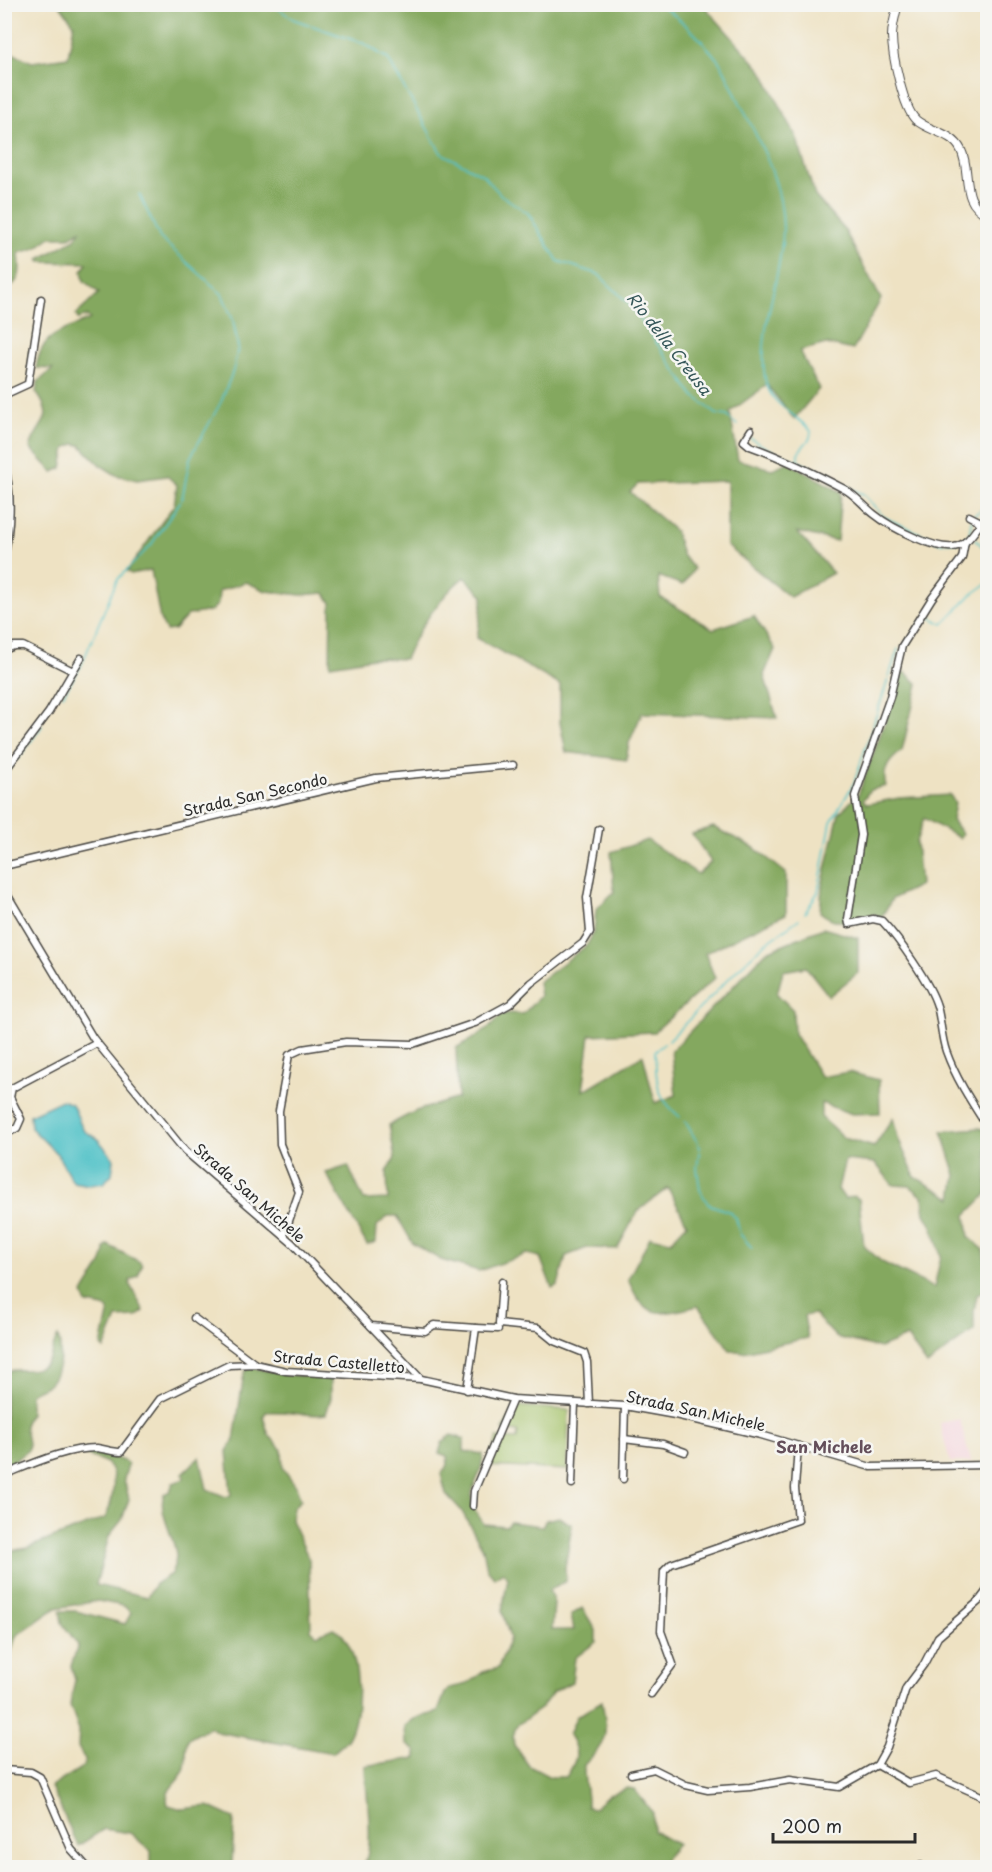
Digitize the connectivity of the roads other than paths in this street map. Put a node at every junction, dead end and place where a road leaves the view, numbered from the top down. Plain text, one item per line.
1 (898, 4) edge
2 (987, 215) edge
3 (41, 299) dead end
4 (4, 395) edge
5 (751, 430) dead end
6 (4, 463) edge
7 (987, 517) edge
8 (964, 542) junction
9 (4, 560) edge
10 (4, 650) edge
11 (81, 658) dead end
12 (73, 671) junction
13 (513, 765) dead end
14 (4, 772) edge
15 (599, 829) dead end
16 (4, 866) edge
17 (4, 889) edge
18 (97, 1043) junction
19 (987, 1128) edge
20 (4, 1135) edge
21 (284, 1236) junction
22 (502, 1282) dead end
23 (194, 1318) dead end
24 (370, 1326) junction
25 (476, 1328) junction
26 (498, 1329) dead end
27 (255, 1364) junction
28 (421, 1379) junction
29 (467, 1390) junction
30 (513, 1399) junction
31 (575, 1403) junction
32 (589, 1404) junction
33 (625, 1406) junction
34 (624, 1439) junction
35 (798, 1446) junction
36 (685, 1452) dead end
37 (987, 1465) edge
38 (4, 1475) edge
39 (623, 1479) dead end
40 (572, 1484) dead end
41 (473, 1506) dead end
42 (987, 1589) edge
43 (651, 1694) dead end
44 (877, 1765) junction
45 (4, 1770) edge
46 (632, 1774) dead end
47 (987, 1798) edge
48 (88, 1868) edge

1 - 2 main road
3 - 4 street
5 - 8 street
6 - 9 street
7 - 8 street
8 - 19 street
10 - 12 street
11 - 12 street
12 - 14 street
13 - 16 street, Strada San Secondo
15 - 21 street
17 - 18 street, Strada San Michele
18 - 20 street
18 - 21 street, Strada San Michele
21 - 24 street, Strada San Michele
22 - 32 street
23 - 27 street, Strada Castelletto
24 - 25 street
24 - 28 street, Strada San Michele
25 - 26 street
25 - 29 street
27 - 28 street, Strada Castelletto
27 - 38 street, Strada Castelletto
28 - 29 street, Strada San Michele
29 - 30 street, Strada San Michele
30 - 31 street, Strada San Michele
30 - 41 street
31 - 32 street, Strada San Michele
31 - 40 street
32 - 33 street, Strada San Michele
33 - 34 street
33 - 35 street, Strada San Michele
34 - 36 street
34 - 39 street
35 - 37 street, Strada San Michele
35 - 43 street
42 - 44 street
44 - 46 street
44 - 47 street
45 - 48 street

